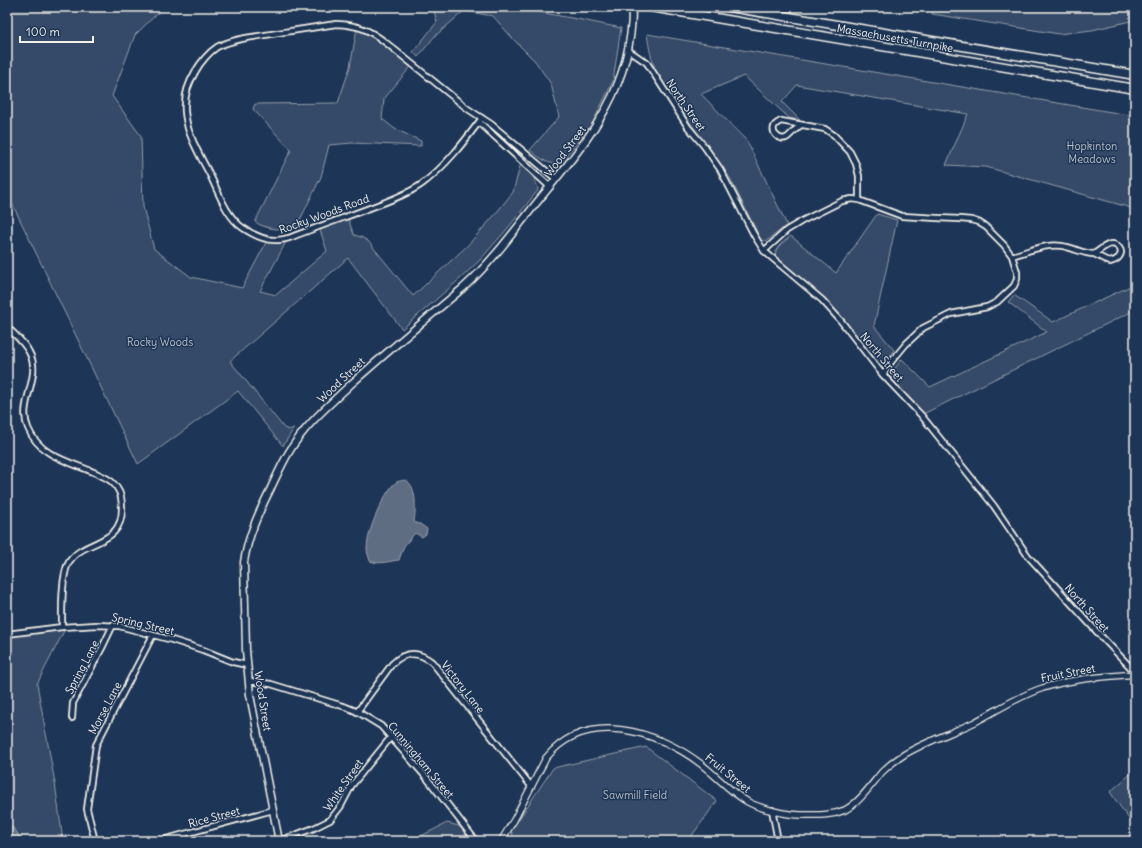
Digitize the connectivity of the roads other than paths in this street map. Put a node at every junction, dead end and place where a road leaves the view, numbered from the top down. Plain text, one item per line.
1 (632, 7) edge
2 (651, 7) edge
3 (730, 7) edge
4 (628, 50) junction
5 (1135, 76) edge
6 (1135, 89) edge
7 (480, 120) junction
8 (801, 125) junction
9 (556, 179) junction
10 (550, 187) junction
11 (859, 200) junction
12 (764, 251) junction
13 (1094, 254) junction
14 (1012, 256) junction
15 (7, 327) edge
16 (883, 375) junction
17 (113, 625) junction
18 (62, 628) junction
19 (7, 634) edge
20 (153, 635) junction
21 (247, 665) junction
22 (1135, 673) edge
23 (249, 681) junction
24 (357, 712) junction
25 (72, 718) dead end
26 (390, 736) junction
27 (531, 786) junction
28 (273, 810) junction
29 (772, 810) junction
30 (94, 841) edge
31 (159, 841) edge
32 (279, 841) edge
33 (476, 841) edge
34 (501, 841) edge
35 (778, 841) edge

1 - 4 main road, Wood Street
2 - 6 highway, Massachusetts Turnpike
3 - 5 highway, Massachusetts Turnpike
4 - 9 main road, Wood Street
4 - 12 street, North Street
7 - 7 street, Rocky Woods Road
7 - 9 street, Rocky Woods Road
7 - 10 street, Rocky Woods Road
8 - 8 street
8 - 11 street
9 - 10 main road, Wood Street
10 - 21 main road, Wood Street
11 - 12 street
11 - 14 street
12 - 16 street, North Street
13 - 13 street
13 - 14 street
14 - 16 street
15 - 18 street
16 - 22 street, North Street
17 - 18 street, Spring Street
17 - 20 street, Spring Street
17 - 25 street, Spring Lane
18 - 19 street, Spring Street
20 - 21 street, Spring Street
20 - 30 street, Morse Lane
21 - 23 main road, Wood Street
22 - 29 street, Fruit Street
23 - 24 street, Cunningham Street
23 - 28 main road, Wood Street
24 - 26 street, Cunningham Street
24 - 27 street, Victory Lane
26 - 32 street, White Street
26 - 33 street, Cunningham Street
27 - 29 street, Fruit Street
27 - 34 street, Fruit Street
28 - 31 street, Rice Street
28 - 32 main road, Wood Street
29 - 35 street

